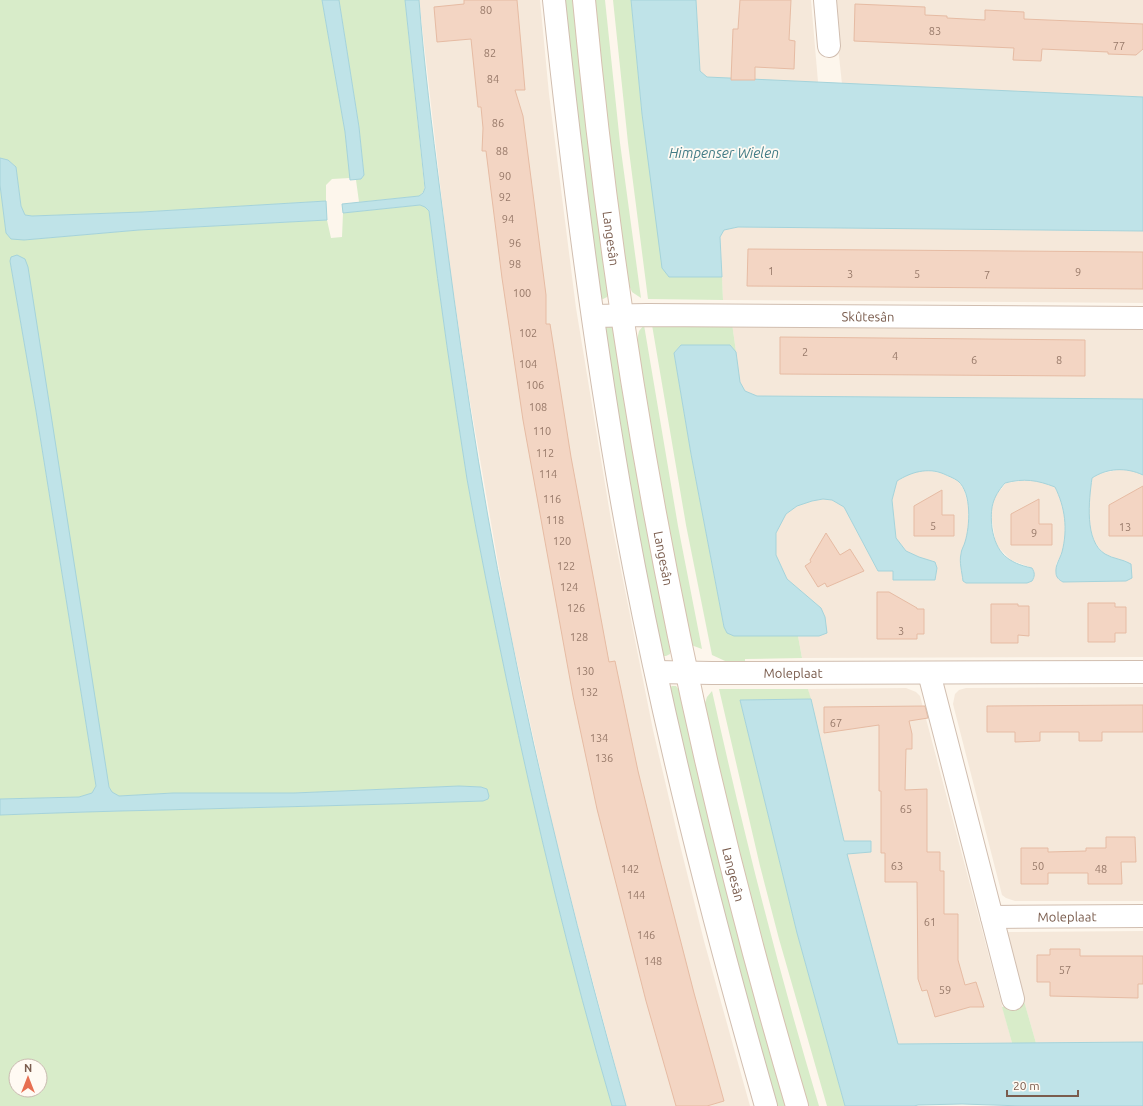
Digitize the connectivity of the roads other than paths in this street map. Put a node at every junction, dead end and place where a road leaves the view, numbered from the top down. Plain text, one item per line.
1 (554, 0) edge
2 (584, 0) edge
3 (825, 0) edge
4 (829, 46) dead end
5 (622, 315) junction
6 (592, 316) junction
7 (1143, 318) edge
8 (656, 672) junction
9 (1143, 672) edge
10 (687, 673) junction
11 (929, 673) junction
12 (1143, 916) edge
13 (992, 917) junction
14 (1013, 999) dead end
15 (766, 1106) edge
16 (797, 1106) edge

1 - 6 street
2 - 5 street, Langesân
3 - 4 street
5 - 6 street, Skûtesân
5 - 7 street, Skûtesân
5 - 10 street, Langesân
6 - 8 street
8 - 10 street, Moleplaat
8 - 15 street
9 - 11 street, Moleplaat
10 - 11 street, Moleplaat
10 - 16 street, Langesân
11 - 13 street
12 - 13 street, Moleplaat
13 - 14 street

